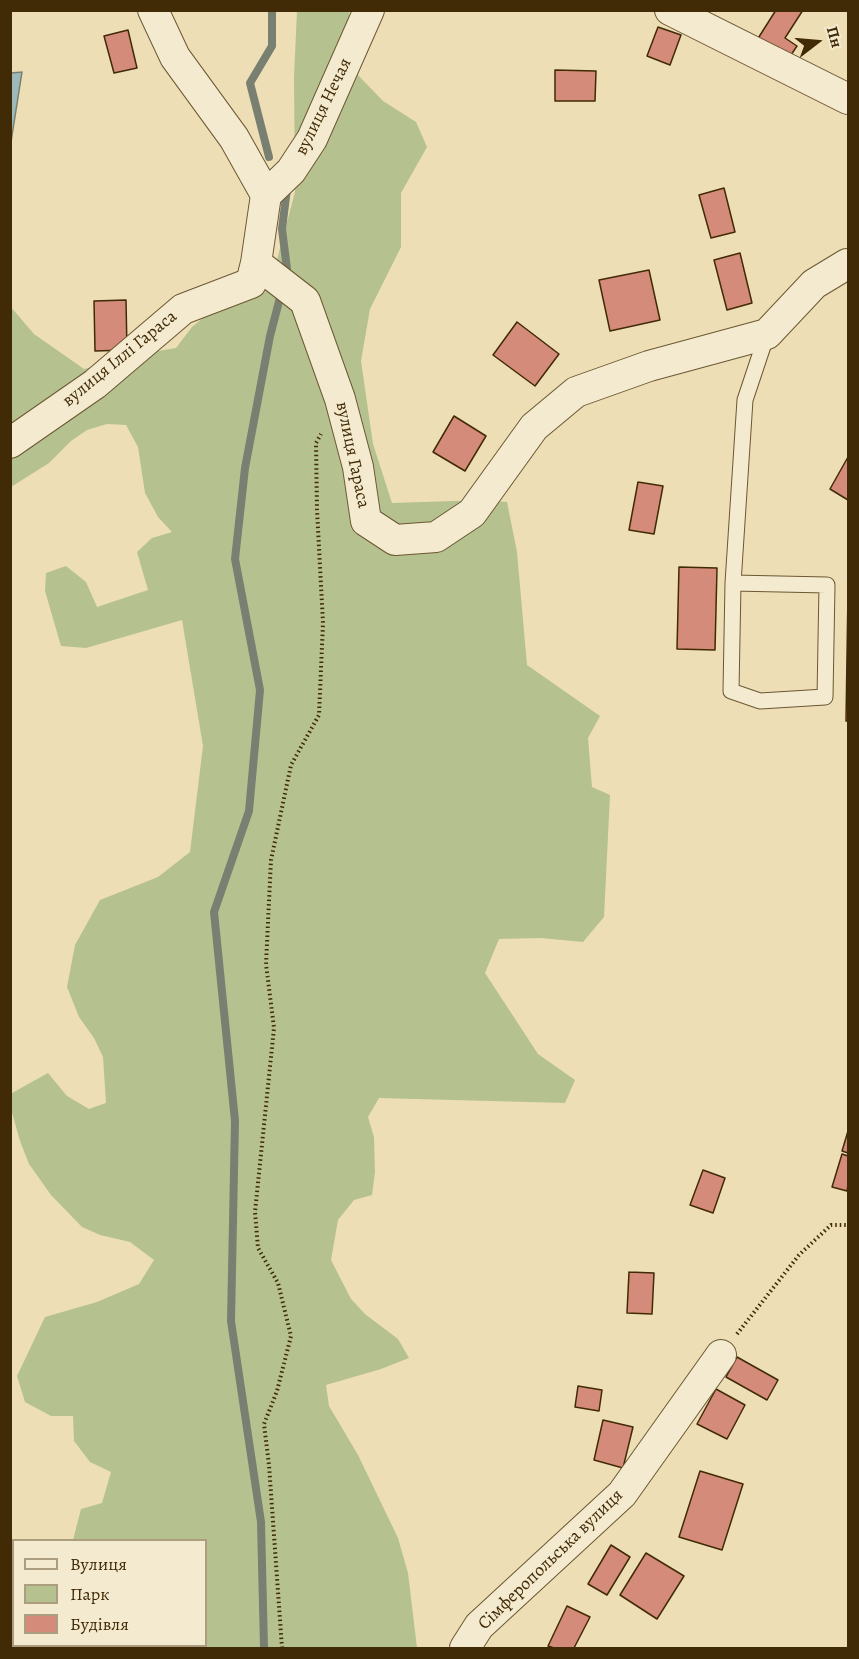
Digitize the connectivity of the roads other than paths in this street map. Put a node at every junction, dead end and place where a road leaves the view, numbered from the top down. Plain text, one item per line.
1 (153, 10) edge
2 (369, 10) edge
3 (670, 10) edge
4 (849, 99) edge
5 (266, 195) junction
6 (849, 266) edge
7 (267, 270) junction
8 (768, 334) junction
9 (10, 442) edge
10 (733, 583) junction
11 (721, 1355) road end
12 (465, 1648) edge

1 - 5 street
2 - 5 street, вулиця Нечая
3 - 4 street
5 - 7 street
6 - 8 street
7 - 8 street, вулиця Гараса
7 - 9 street, вулиця Іллі Гараса
8 - 10 lane
10 - 10 lane
11 - 12 street, Сімферопольська вулиця

